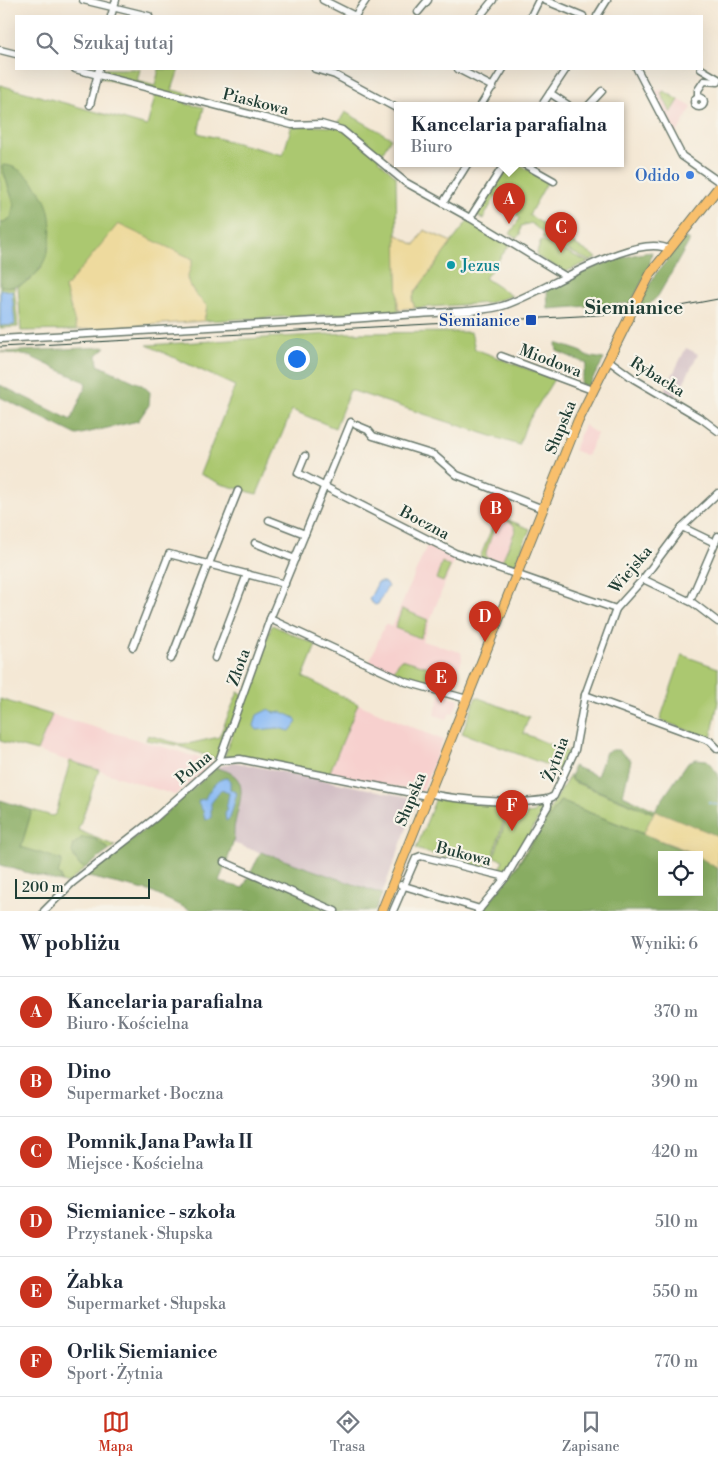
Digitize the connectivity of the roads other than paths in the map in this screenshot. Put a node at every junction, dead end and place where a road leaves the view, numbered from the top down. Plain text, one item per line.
1 (83, 0) edge
2 (116, 0) edge
3 (323, 0) edge
4 (366, 0) edge
5 (428, 0) edge
6 (493, 0) edge
7 (539, 0) edge
8 (544, 0) edge
9 (607, 0) edge
10 (113, 7) junction
11 (418, 12) dead end
12 (111, 15) edge
13 (145, 15) edge
14 (353, 15) edge
15 (356, 15) edge
16 (481, 15) edge
17 (532, 15) edge
18 (581, 15) edge
19 (597, 15) edge
20 (0, 50) edge
21 (15, 54) edge
22 (83, 70) edge
23 (318, 70) edge
24 (460, 70) edge
25 (502, 70) edge
26 (565, 70) edge
27 (638, 70) edge
28 (703, 70) edge
29 (98, 72) edge
30 (718, 80) edge
31 (493, 87) junction
32 (602, 91) dead end
33 (550, 93) junction
34 (698, 97) dead end
35 (483, 102) edge
36 (544, 102) edge
37 (564, 102) edge
38 (592, 102) edge
39 (90, 105) dead end
40 (394, 107) edge
41 (466, 167) edge
42 (502, 167) edge
43 (529, 167) edge
44 (718, 180) edge
45 (554, 181) dead end
46 (718, 188) edge
47 (443, 203) junction
48 (470, 218) junction
49 (670, 250) junction
50 (565, 276) junction
51 (0, 339) edge
52 (501, 356) dead end
53 (608, 360) junction
54 (592, 390) junction
55 (718, 431) edge
56 (305, 456) dead end
57 (325, 485) junction
58 (238, 491) dead end
59 (718, 493) edge
60 (543, 509) junction
61 (269, 520) dead end
62 (682, 527) junction
63 (305, 534) junction
64 (716, 540) edge
65 (255, 543) dead end
66 (295, 559) junction
67 (209, 564) junction
68 (247, 574) junction
69 (516, 574) junction
70 (643, 579) junction
71 (285, 584) junction
72 (690, 601) junction
73 (616, 609) junction
74 (270, 619) junction
75 (718, 622) edge
76 (133, 647) dead end
77 (215, 658) dead end
78 (171, 659) dead end
79 (585, 695) junction
80 (467, 699) junction
81 (718, 749) edge
82 (219, 761) junction
83 (428, 795) junction
84 (548, 801) junction
85 (224, 862) dead end
86 (506, 877) junction
87 (392, 883) junction
88 (403, 886) junction
89 (479, 910) edge
90 (44, 911) edge
91 (335, 911) edge
92 (382, 911) edge
93 (393, 911) edge

1 - 10 street
2 - 10 street
3 - 14 street
4 - 15 street
5 - 11 street
6 - 16 street
7 - 17 street
8 - 18 street
9 - 19 street
10 - 12 street
10 - 13 street
20 - 21 street
22 - 29 street, Piaskowa
23 - 40 street
24 - 31 street
25 - 31 street
26 - 33 street
27 - 44 street
28 - 30 street
29 - 39 street
29 - 47 street, Piaskowa
30 - 34 street
31 - 35 street
32 - 38 street
33 - 36 street
33 - 37 street
41 - 47 street
42 - 48 street
43 - 45 street
46 - 49 main road, Słupska
47 - 48 street
48 - 50 street
49 - 50 street
49 - 53 main road, Słupska
50 - 51 street
52 - 54 street, Miodowa
53 - 54 main road, Słupska
53 - 55 street, Rybacka
54 - 60 main road, Słupska
56 - 57 street, Boczna
57 - 60 street, Złota
57 - 63 street, Złota
57 - 69 street, Boczna
58 - 67 street
59 - 62 street, Wiejska
60 - 69 main road, Słupska
61 - 63 street
62 - 64 street
62 - 70 street, Wiejska
63 - 66 street, Złota
64 - 72 street
65 - 66 street
66 - 71 street, Złota
67 - 68 street
67 - 76 street
67 - 78 street
68 - 71 street
68 - 77 street, Złota
69 - 73 street, Wiejska
69 - 80 main road, Słupska
70 - 72 street
70 - 73 street, Wiejska
71 - 74 street, Złota
72 - 75 street
73 - 79 street, Żytnia
74 - 80 street
74 - 82 street, Złota
79 - 81 street
79 - 84 street, Żytnia
80 - 83 main road, Słupska
82 - 83 street, Polna
82 - 90 street, Polna
83 - 84 street, Żytnia
83 - 87 main road, Słupska
84 - 86 street
85 - 91 street
86 - 88 street, Bukowa
86 - 89 street
87 - 88 street
87 - 92 main road, Słupska
88 - 89 street
88 - 93 street

